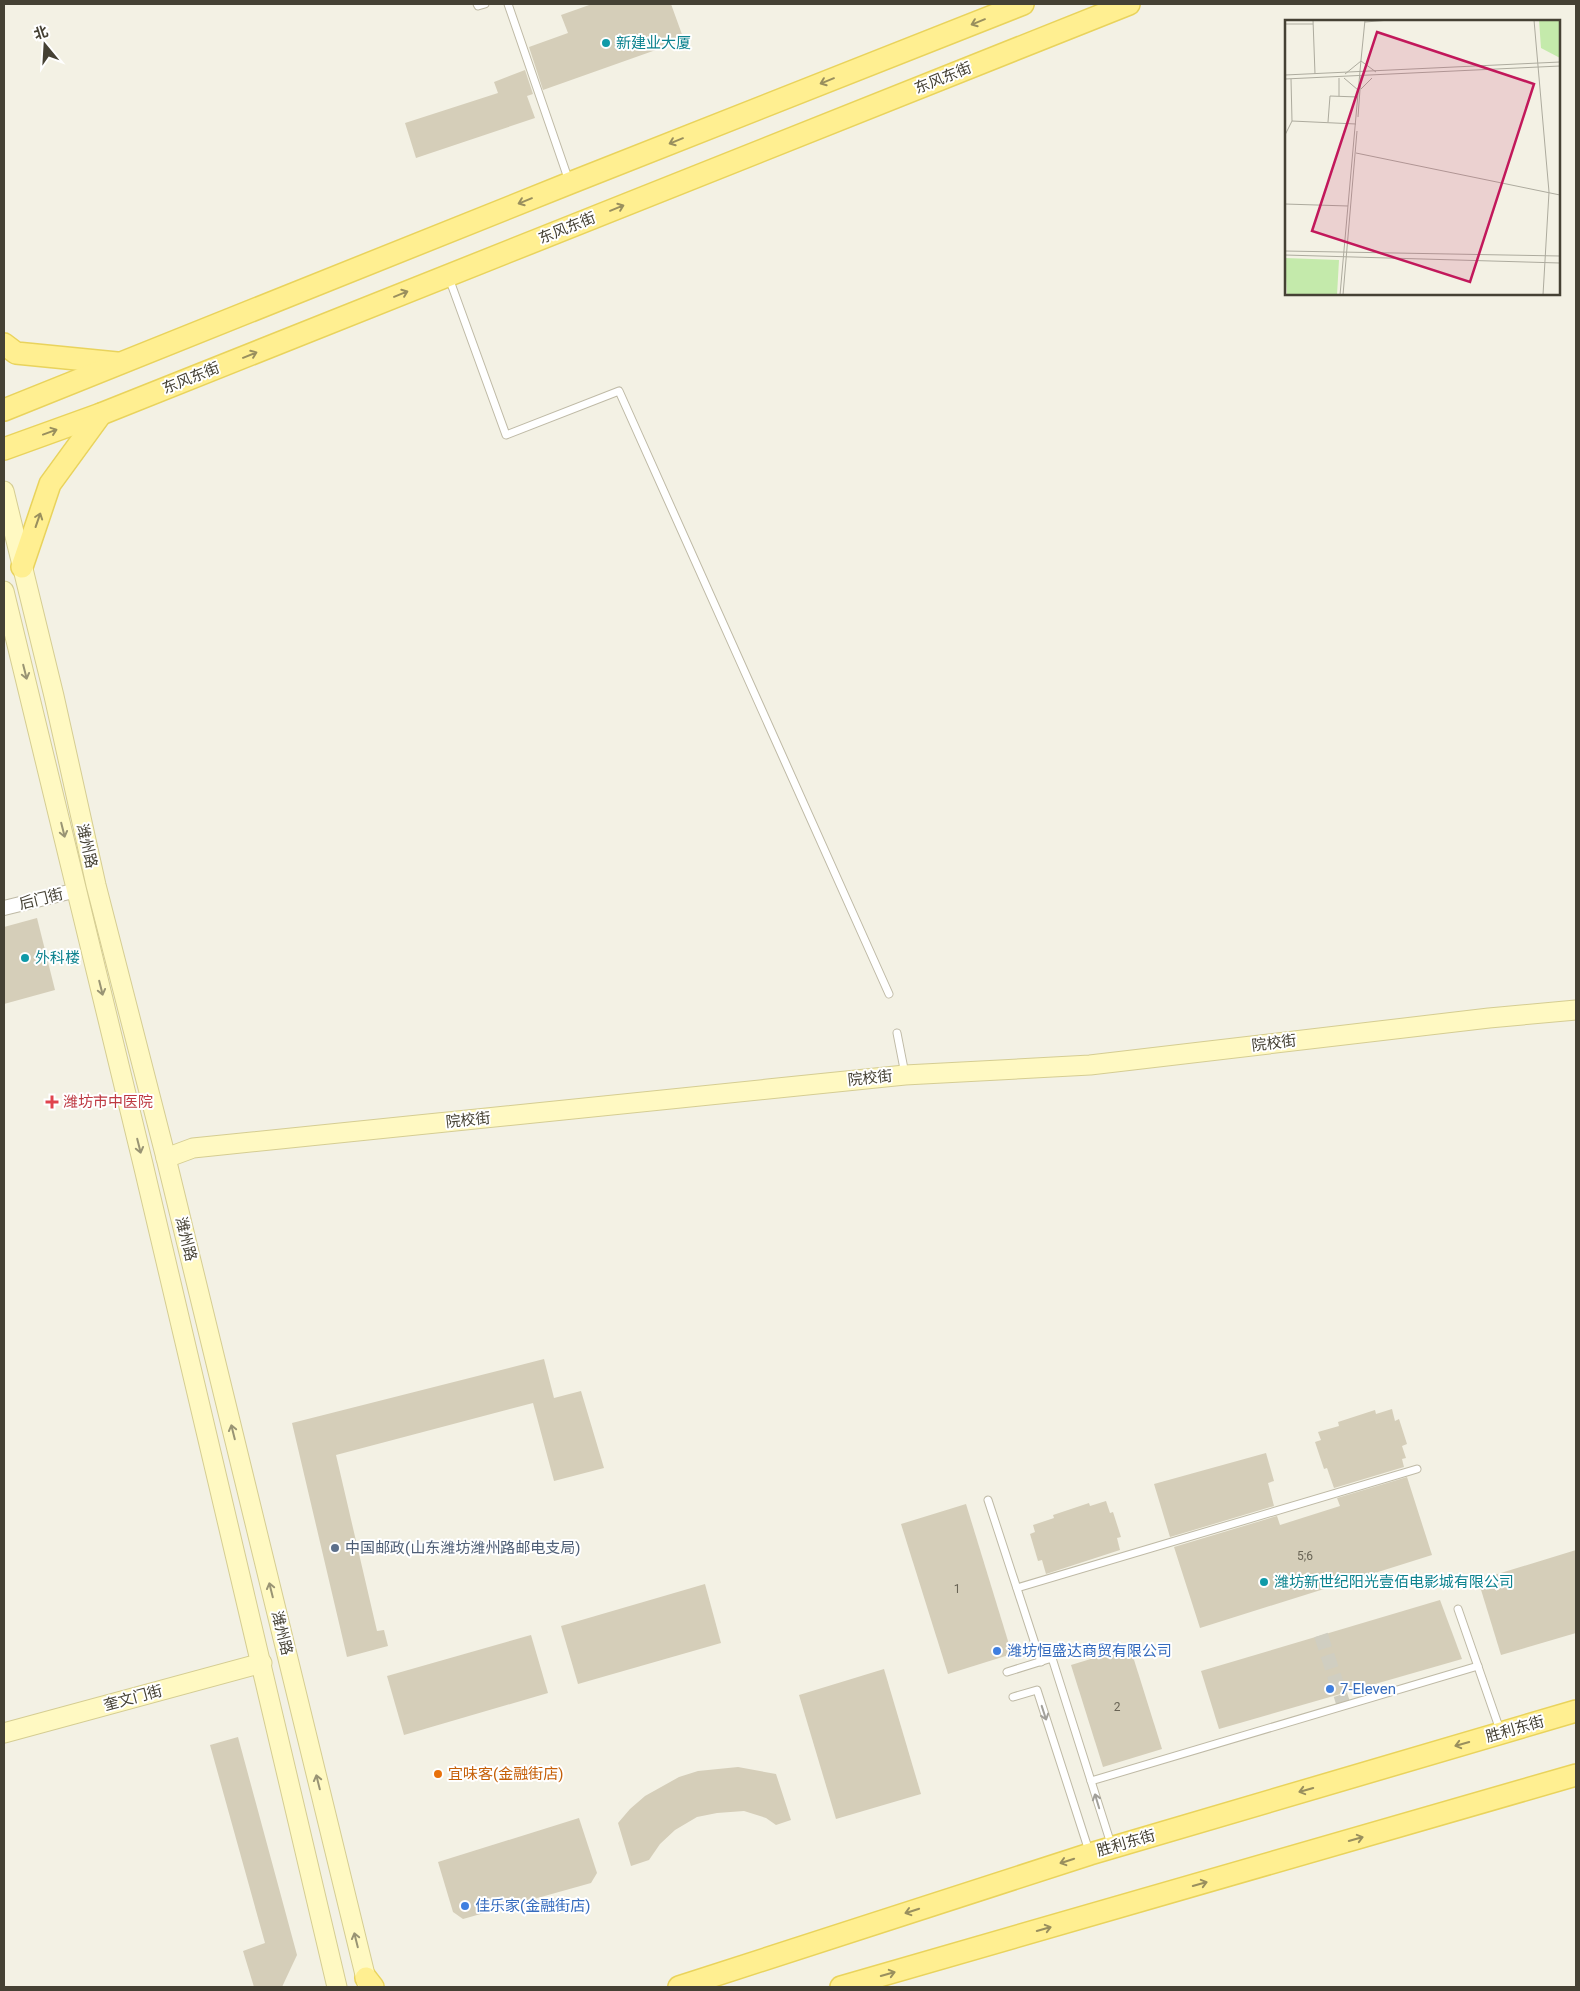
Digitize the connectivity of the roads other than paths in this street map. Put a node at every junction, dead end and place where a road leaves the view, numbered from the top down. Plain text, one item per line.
1 (477, 4) edge
2 (485, 4) edge
3 (508, 4) edge
4 (1023, 4) edge
5 (1129, 4) edge
6 (570, 183) junction
7 (449, 275) junction
8 (4, 344) edge
9 (120, 364) junction
10 (4, 410) edge
11 (101, 414) junction
12 (4, 449) edge
13 (4, 491) edge
14 (22, 567) junction
15 (4, 591) edge
16 (11, 644) edge
17 (77, 890) junction
18 (4, 908) edge
19 (889, 994) dead end
20 (1576, 1010) edge
21 (897, 1033) dead end
22 (905, 1075) junction
23 (166, 1158) junction
24 (1417, 1469) dead end
25 (988, 1500) dead end
26 (1017, 1588) junction
27 (1458, 1609) dead end
28 (1041, 1662) junction
29 (262, 1663) junction
30 (1478, 1666) junction
31 (1007, 1672) dead end
32 (1013, 1697) dead end
33 (1576, 1711) edge
34 (4, 1733) edge
35 (1501, 1733) junction
36 (1576, 1775) edge
37 (1091, 1781) junction
38 (1112, 1847) junction
39 (1090, 1854) junction
40 (369, 1984) edge
41 (337, 1987) edge
42 (679, 1987) edge
43 (841, 1987) edge

1 - 2 lane
3 - 6 lane
4 -> 6 main road
7 -> 5 main road, 东风东街
6 -> 9 main road
11 -> 7 main road, 东风东街
7 - 19 lane
8 - 9 main road
9 - 10 main road
12 -> 11 main road, 东风东街
14 -> 11 main road
13 - 14 main road, 潍州路
14 - 23 main road, 潍州路
15 - 16 main road, 潍州路
16 -> 17 main road, 潍州路
17 - 18 street, 后门街
17 -> 29 main road, 潍州路
20 - 22 main road, 院校街
21 - 22 lane
22 - 23 main road, 院校街
40 -> 23 main road, 潍州路
24 - 26 lane
25 - 26 lane
26 - 28 lane
27 - 30 lane
28 - 31 lane
28 - 37 lane
29 - 34 main road, 奎文门街
29 - 41 main road, 潍州路
30 - 35 lane
30 - 37 lane
32 -> 39 lane
33 - 35 main road, 胜利东街
35 -> 38 main road, 胜利东街
43 -> 36 main road
38 -> 37 lane
38 - 39 main road, 胜利东街
39 -> 42 main road, 胜利东街

